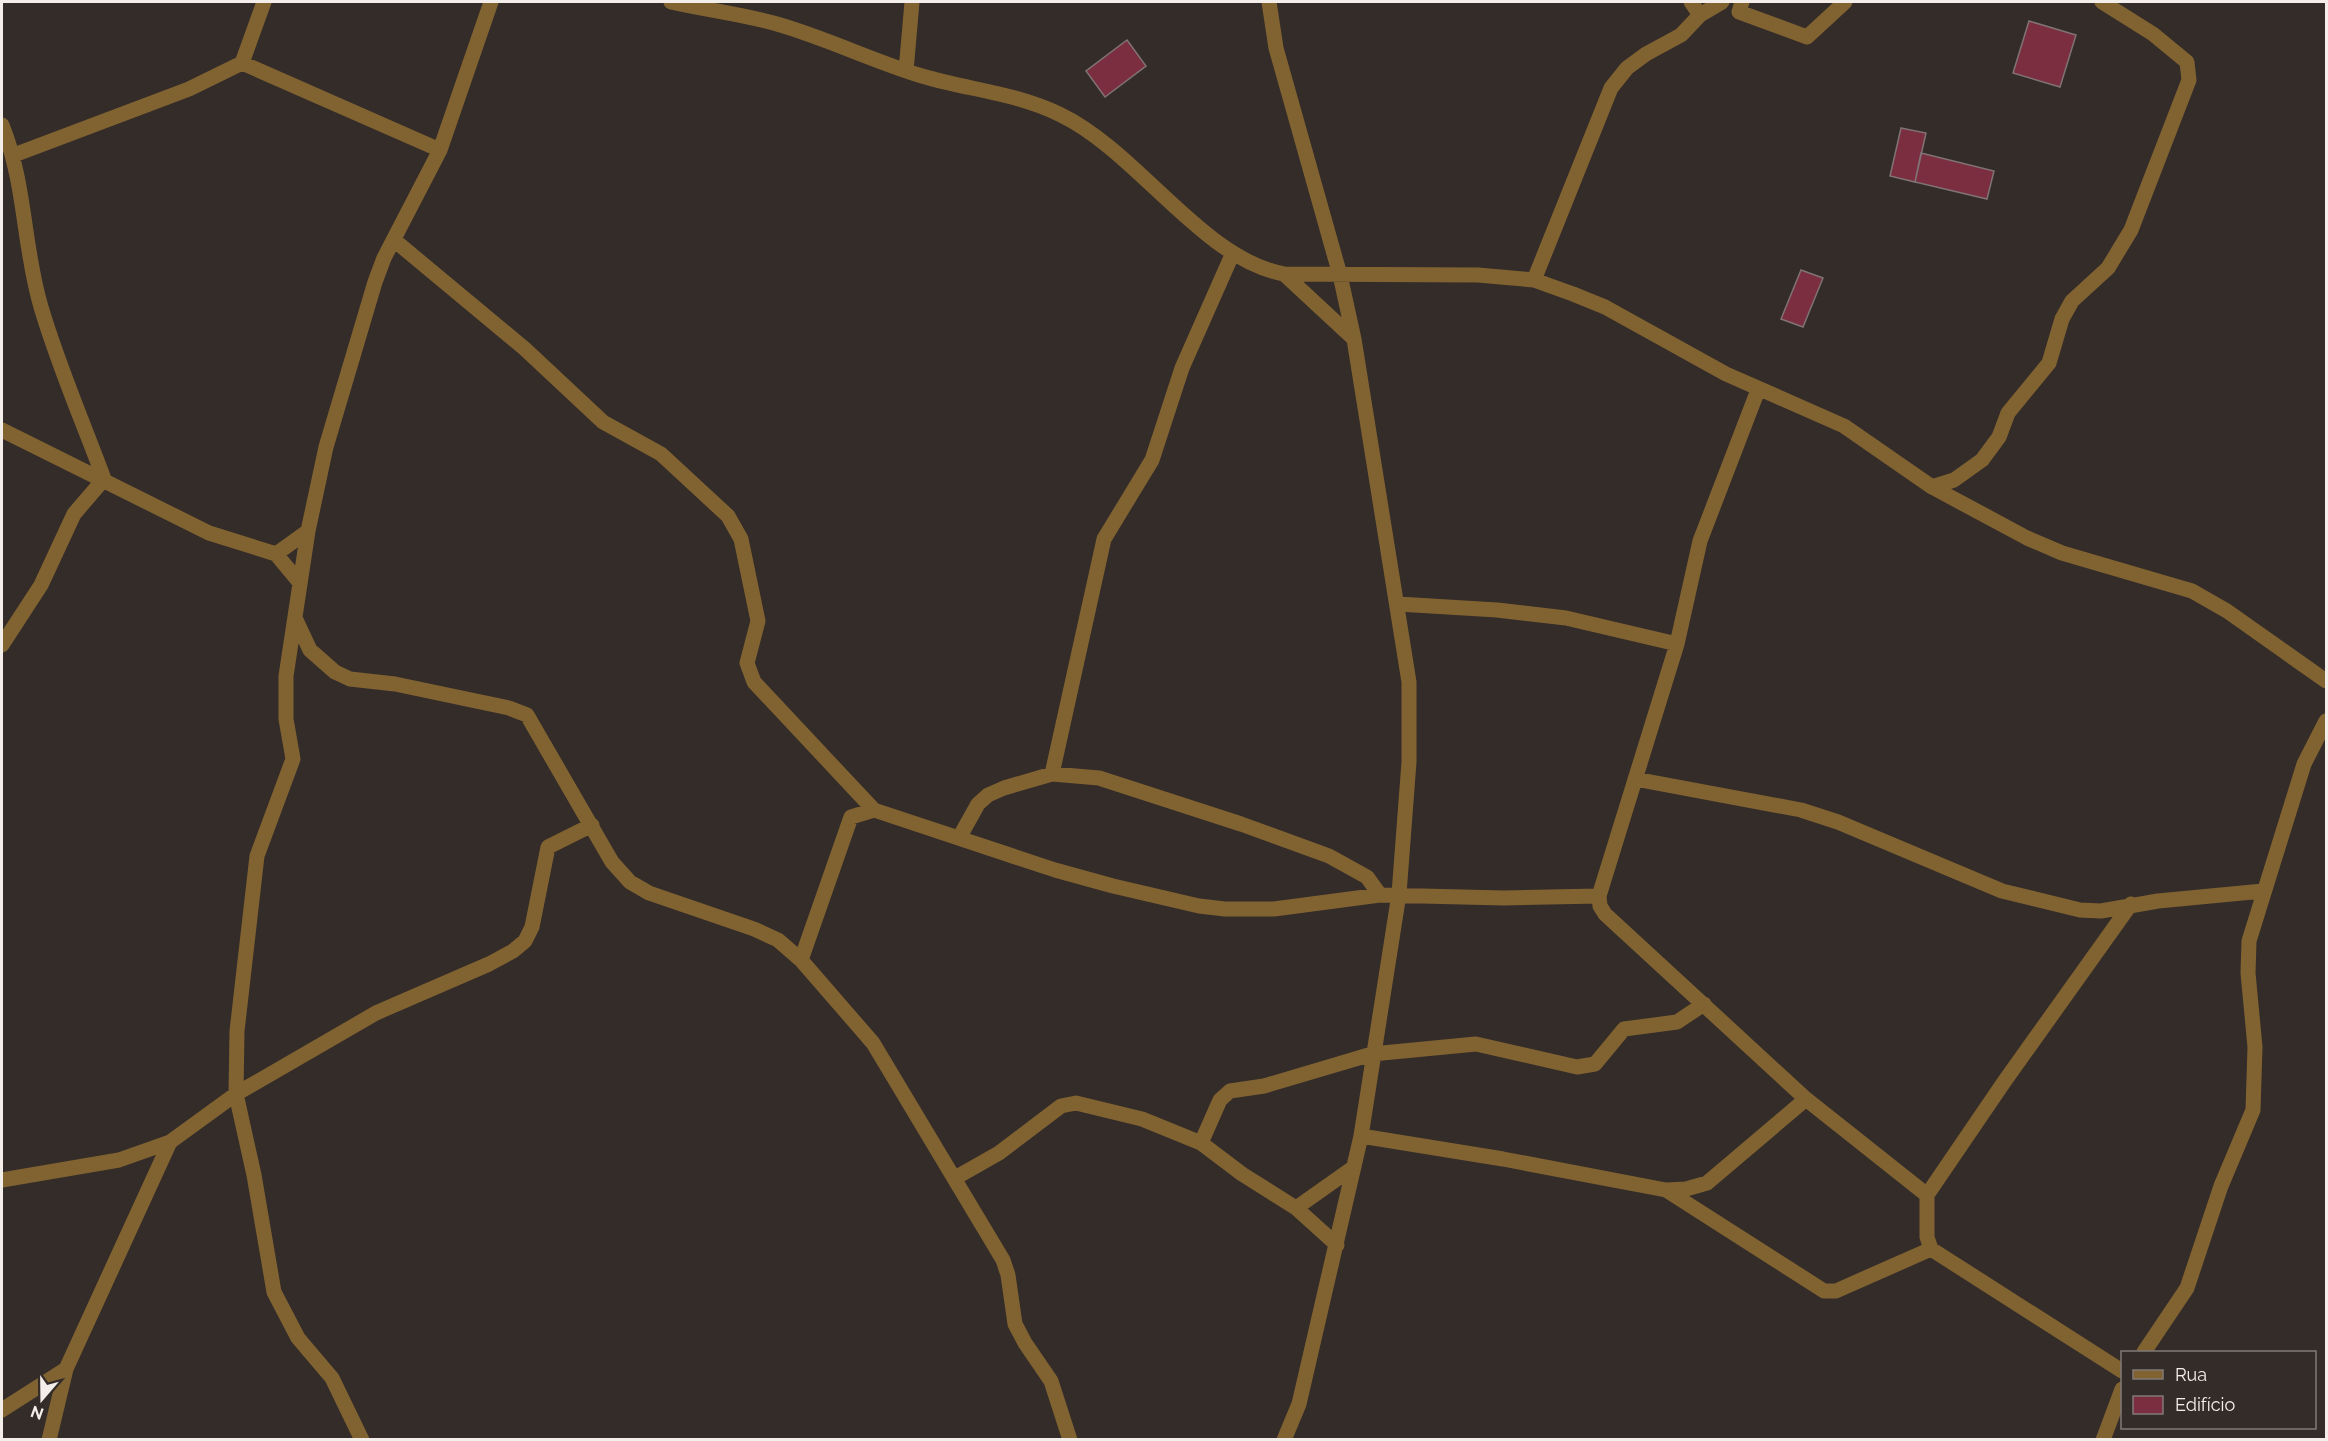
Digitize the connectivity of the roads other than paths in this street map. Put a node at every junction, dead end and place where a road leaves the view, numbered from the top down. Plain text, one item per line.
1 (264, 2) edge
2 (490, 2) edge
3 (670, 2) edge
4 (912, 2) edge
5 (1269, 2) edge
6 (1691, 2) edge
7 (1722, 2) edge
8 (1742, 2) edge
9 (1845, 2) edge
10 (2102, 2) edge
11 (1700, 15) junction
12 (242, 63) junction
13 (906, 71) junction
14 (2, 125) edge
15 (440, 150) junction
16 (14, 155) junction
17 (394, 240) junction
18 (1232, 255) junction
19 (1284, 274) junction
20 (1340, 275) junction
21 (1534, 280) junction
22 (1354, 339) junction
23 (1758, 390) junction
24 (2, 430) edge
25 (104, 479) junction
26 (1932, 487) junction
27 (308, 531) junction
28 (276, 554) junction
29 (300, 583) junction
30 (1398, 604) junction
31 (296, 620) junction
32 (1677, 644) junction
33 (2, 645) edge
34 (2326, 681) edge
35 (2326, 721) edge
36 (1052, 774) junction
37 (1635, 779) junction
38 (874, 810) junction
39 (592, 825) junction
40 (959, 838) junction
41 (2263, 891) junction
42 (1399, 894) junction
43 (1380, 895) junction
44 (1599, 896) junction
45 (2131, 904) junction
46 (801, 960) junction
47 (1704, 1004) junction
48 (1372, 1054) junction
49 (236, 1094) junction
50 (1806, 1099) junction
51 (1361, 1136) junction
52 (171, 1142) junction
53 (1201, 1143) junction
54 (1354, 1167) junction
55 (955, 1178) junction
56 (2, 1180) edge
57 (1666, 1190) junction
58 (1927, 1195) junction
59 (1296, 1208) junction
60 (1337, 1245) junction
61 (1931, 1249) junction
62 (2145, 1351) edge
63 (66, 1369) junction
64 (2121, 1370) edge
65 (2121, 1392) edge
66 (2, 1410) edge
67 (49, 1440) edge
68 (362, 1440) edge
69 (1070, 1440) edge
70 (1284, 1440) edge
71 (2103, 1440) edge

1 - 12 street
2 - 15 street
3 - 13 street
4 - 13 street
5 - 20 street
6 - 11 street
7 - 11 street
8 - 9 street
10 - 26 street
11 - 21 street
12 - 15 street
12 - 16 street
13 - 18 street
14 - 16 street
15 - 17 street
16 - 25 street
17 - 27 street
17 - 38 street
18 - 19 street
18 - 36 street
19 - 20 street
19 - 22 street
20 - 21 street
20 - 22 street
21 - 23 street
22 - 30 street
23 - 26 street
23 - 32 street
24 - 25 street
25 - 28 street
25 - 33 street
26 - 34 street
27 - 28 street
27 - 29 street
28 - 29 street
29 - 31 street
30 - 32 street
30 - 42 street
31 - 39 street
31 - 49 street
32 - 37 street
35 - 41 street
36 - 40 street
36 - 43 street
37 - 44 street
37 - 45 street
38 - 40 street
38 - 46 street
39 - 46 street
39 - 49 street
40 - 43 street
41 - 45 street
41 - 62 street
42 - 43 street
42 - 44 street
42 - 48 street
44 - 47 street
45 - 58 street
46 - 55 street
47 - 48 street
47 - 50 street
48 - 51 street
48 - 53 street
49 - 52 street
49 - 68 street
50 - 57 street
50 - 58 street
51 - 54 street
51 - 57 street
52 - 56 street
52 - 63 street
53 - 55 street
53 - 59 street
54 - 59 street
54 - 60 street
55 - 69 street
57 - 61 street
58 - 61 street
59 - 60 street
60 - 70 street
61 - 64 street
63 - 66 street
63 - 67 street
65 - 71 street

